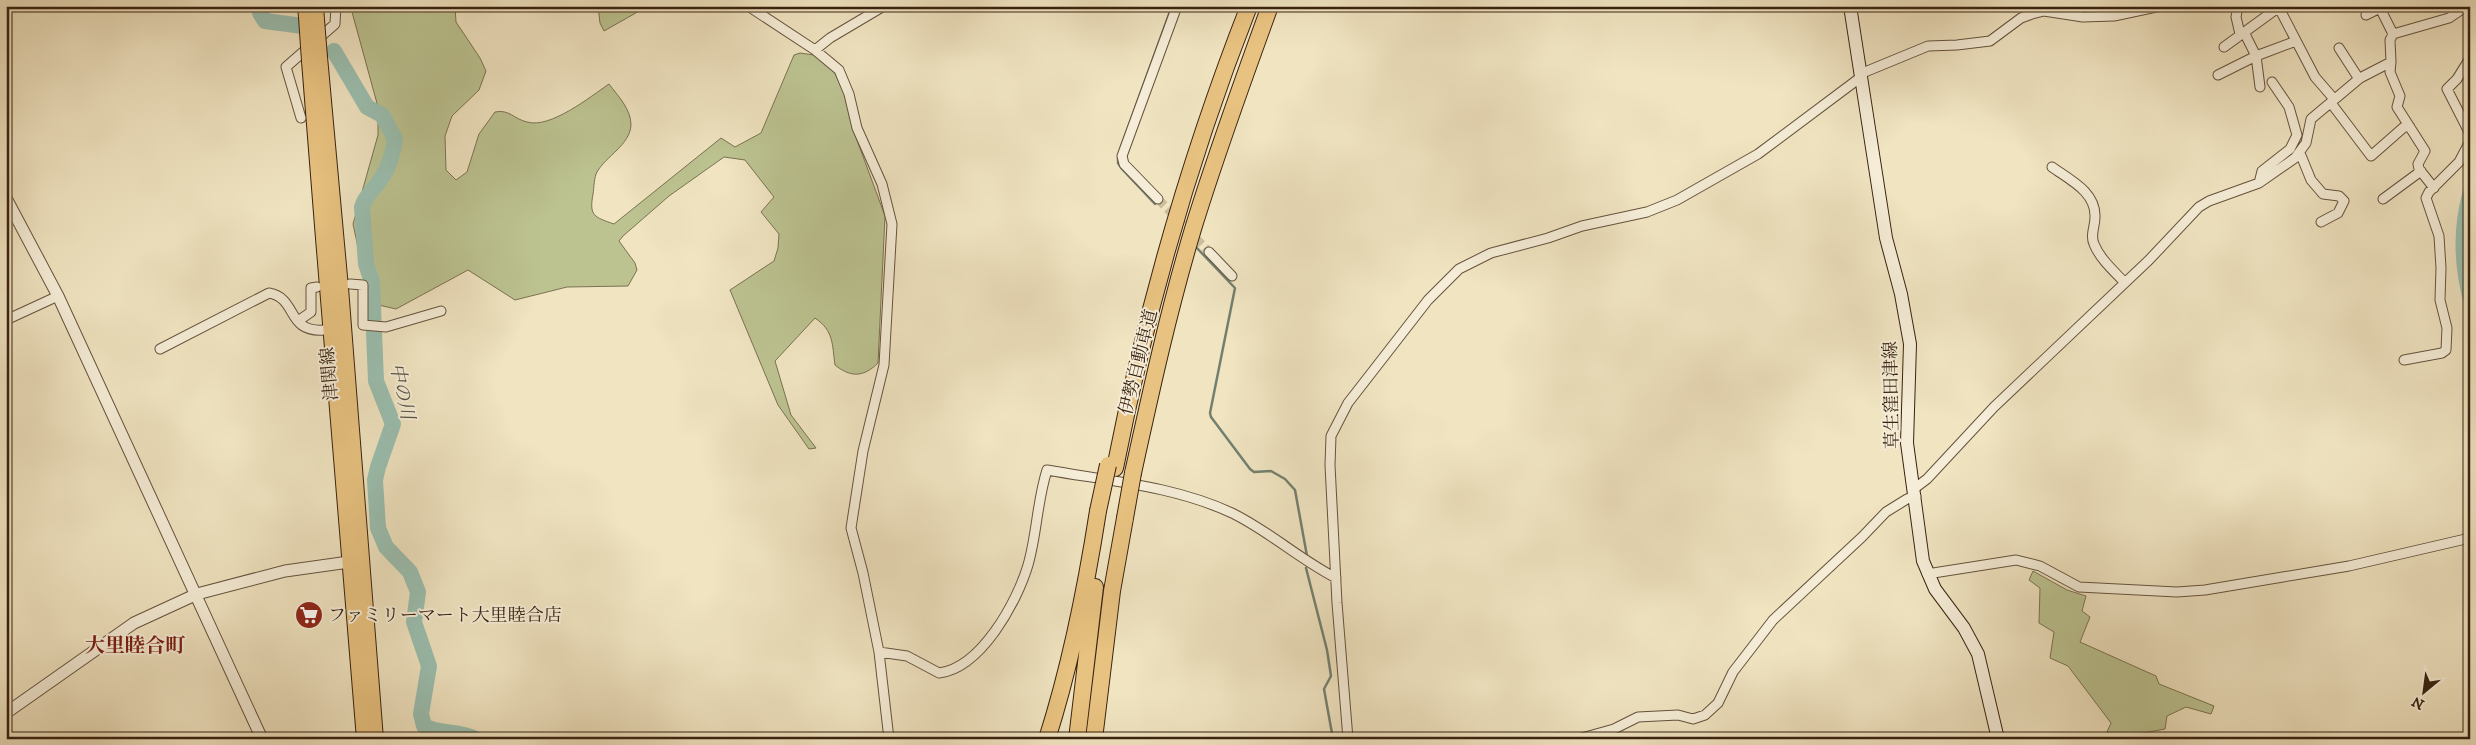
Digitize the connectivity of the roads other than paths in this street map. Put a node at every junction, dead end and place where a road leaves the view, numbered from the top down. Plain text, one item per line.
1 (336, 6) edge
2 (748, 6) edge
3 (884, 6) edge
4 (1177, 6) edge
5 (1249, 6) edge
6 (1270, 6) edge
7 (1850, 6) edge
8 (2161, 6) edge
9 (2238, 6) edge
10 (2467, 6) edge
11 (2279, 7) edge
12 (2380, 7) edge
13 (311, 12) edge
14 (2366, 15) dead end
15 (2242, 33) junction
16 (2393, 34) junction
17 (2296, 41) junction
18 (2224, 48) dead end
19 (2339, 48) dead end
20 (815, 50) junction
21 (2256, 56) junction
22 (2470, 58) edge
23 (315, 59) junction
24 (2390, 62) junction
25 (1861, 75) junction
26 (2218, 75) dead end
27 (2360, 78) junction
28 (2272, 82) dead end
29 (2260, 87) dead end
30 (2333, 101) junction
31 (301, 118) dead end
32 (2410, 127) junction
33 (2470, 134) edge
34 (2470, 141) edge
35 (2300, 154) junction
36 (2052, 168) dead end
37 (2420, 171) junction
38 (2259, 183) junction
39 (2434, 188) junction
40 (6, 198) edge
41 (1158, 199) tunnel mouth
42 (2383, 199) dead end
43 (2321, 222) dead end
44 (1209, 252) tunnel mouth
45 (1232, 276) dead end
46 (2125, 283) junction
47 (350, 284) dead end
48 (318, 287) dead end
49 (58, 296) junction
50 (441, 311) dead end
51 (6, 320) edge
52 (298, 321) junction
53 (324, 330) dead end
54 (160, 348) dead end
55 (2404, 360) dead end
56 (1915, 492) junction
57 (1103, 512) junction
58 (2470, 538) edge
59 (347, 561) junction
60 (363, 561) junction
61 (1927, 574) junction
62 (1336, 578) junction
63 (197, 594) junction
64 (879, 652) junction
65 (1100, 691) junction
66 (6, 713) edge
67 (262, 739) edge
68 (364, 739) edge
69 (376, 739) edge
70 (889, 739) edge
71 (1048, 739) edge
72 (1077, 739) edge
73 (1094, 739) edge
74 (1100, 739) edge
75 (1348, 739) edge
76 (1578, 739) edge
77 (1998, 739) edge

1 - 31 street
2 - 20 street
3 - 20 street
4 - 41 street
5 - 57 highway, 伊勢自動車道
6 - 65 highway, 伊勢自動車道, bridge
7 - 25 main road, 草生窪田津線
8 - 25 street
9 - 15 street
10 - 16 street
11 - 15 street
11 - 17 street
12 - 14 street
12 - 16 street
13 - 23 main road, 津関線, bridge
15 - 18 street
15 - 21 street
16 - 24 street
17 - 21 street
17 - 30 street
19 - 27 street
20 - 64 street
21 - 26 street
21 - 29 street
22 - 33 street
23 - 59 main road, 津関線
23 - 60 main road, 津関線
24 - 27 street
24 - 32 street
25 - 56 main road, 草生窪田津線
25 - 62 street
27 - 30 street
28 - 38 street
30 - 32 street
30 - 35 street
32 - 37 street
34 - 39 street
35 - 38 street
35 - 43 street
36 - 46 street
37 - 39 street
37 - 42 street
38 - 46 street
39 - 55 street
40 - 49 street
44 - 45 street
46 - 56 street
47 - 50 street
48 - 52 street
49 - 51 street
49 - 63 street
52 - 53 street
52 - 54 street
56 - 61 main road, 草生窪田津線
56 - 76 street
57 - 71 highway
57 - 72 highway, 伊勢自動車道
58 - 61 street
59 - 60 street
59 - 63 street
59 - 68 main road, 津関線
60 - 69 main road, 津関線
61 - 77 main road, 草生窪田津線
62 - 64 street
62 - 75 street
63 - 66 street
63 - 67 street
64 - 70 street
65 - 73 highway, 伊勢自動車道
65 - 74 highway

